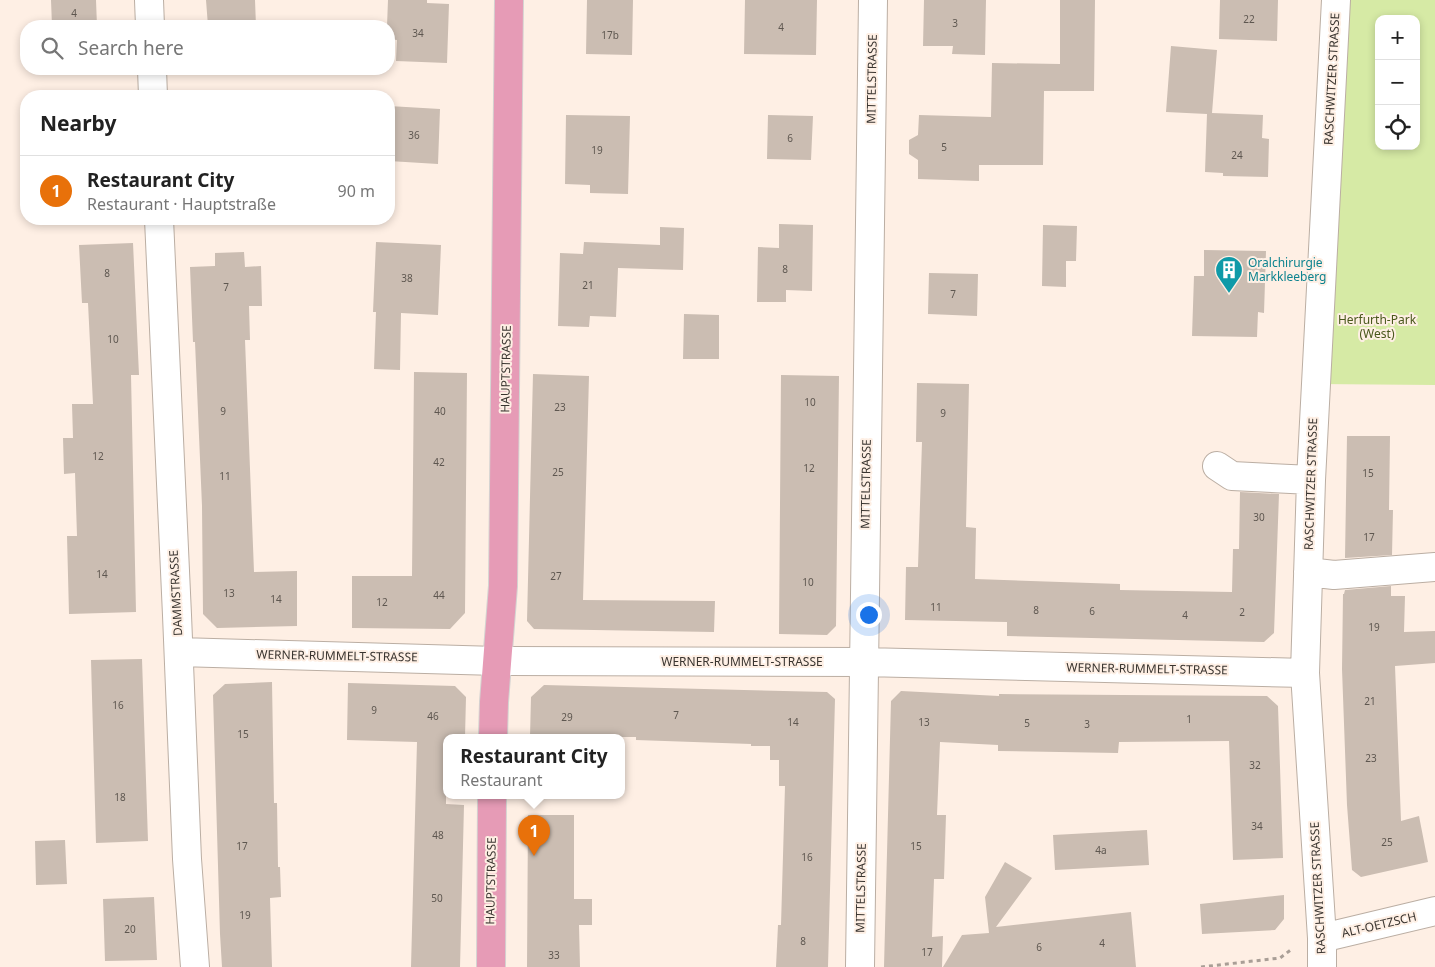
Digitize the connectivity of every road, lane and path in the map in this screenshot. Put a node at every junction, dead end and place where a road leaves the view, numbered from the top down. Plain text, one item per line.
1 (149, 0) edge
2 (509, 0) edge
3 (873, 0) edge
4 (1336, 0) edge
5 (150, 20) edge
6 (152, 75) edge
7 (153, 90) edge
8 (159, 225) edge
9 (1217, 466) dead end
10 (1311, 480) junction
11 (1435, 567) edge
12 (1308, 572) junction
13 (179, 652) junction
14 (497, 661) junction
15 (864, 662) junction
16 (1305, 672) junction
17 (493, 734) edge
18 (492, 799) edge
19 (1435, 912) edge
20 (1322, 938) junction
21 (1294, 945) dead end
22 (195, 967) edge
23 (491, 967) edge
24 (860, 967) edge
25 (1201, 967) edge
26 (1322, 967) edge

1 - 5 street
2 - 14 main road, HAUPTSTRASSE
3 - 15 street, MITTELSTRASSE
4 - 10 street, RASCHWITZER STRASSE
6 - 7 street
8 - 13 street, DAMMSTRASSE
9 - 10 street
10 - 12 street, RASCHWITZER STRASSE
11 - 12 street
12 - 16 street, RASCHWITZER STRASSE
13 - 14 street, WERNER-RUMMELT-STRASSE
13 - 22 street, DAMMSTRASSE
14 - 15 street, WERNER-RUMMELT-STRASSE
14 - 17 main road, HAUPTSTRASSE
15 - 16 street, WERNER-RUMMELT-STRASSE
15 - 24 street, MITTELSTRASSE
16 - 20 street, RASCHWITZER STRASSE
18 - 23 main road, HAUPTSTRASSE
19 - 20 street, ALT-OETZSCH
20 - 26 street, RASCHWITZER STRASSE
21 - 25 path

